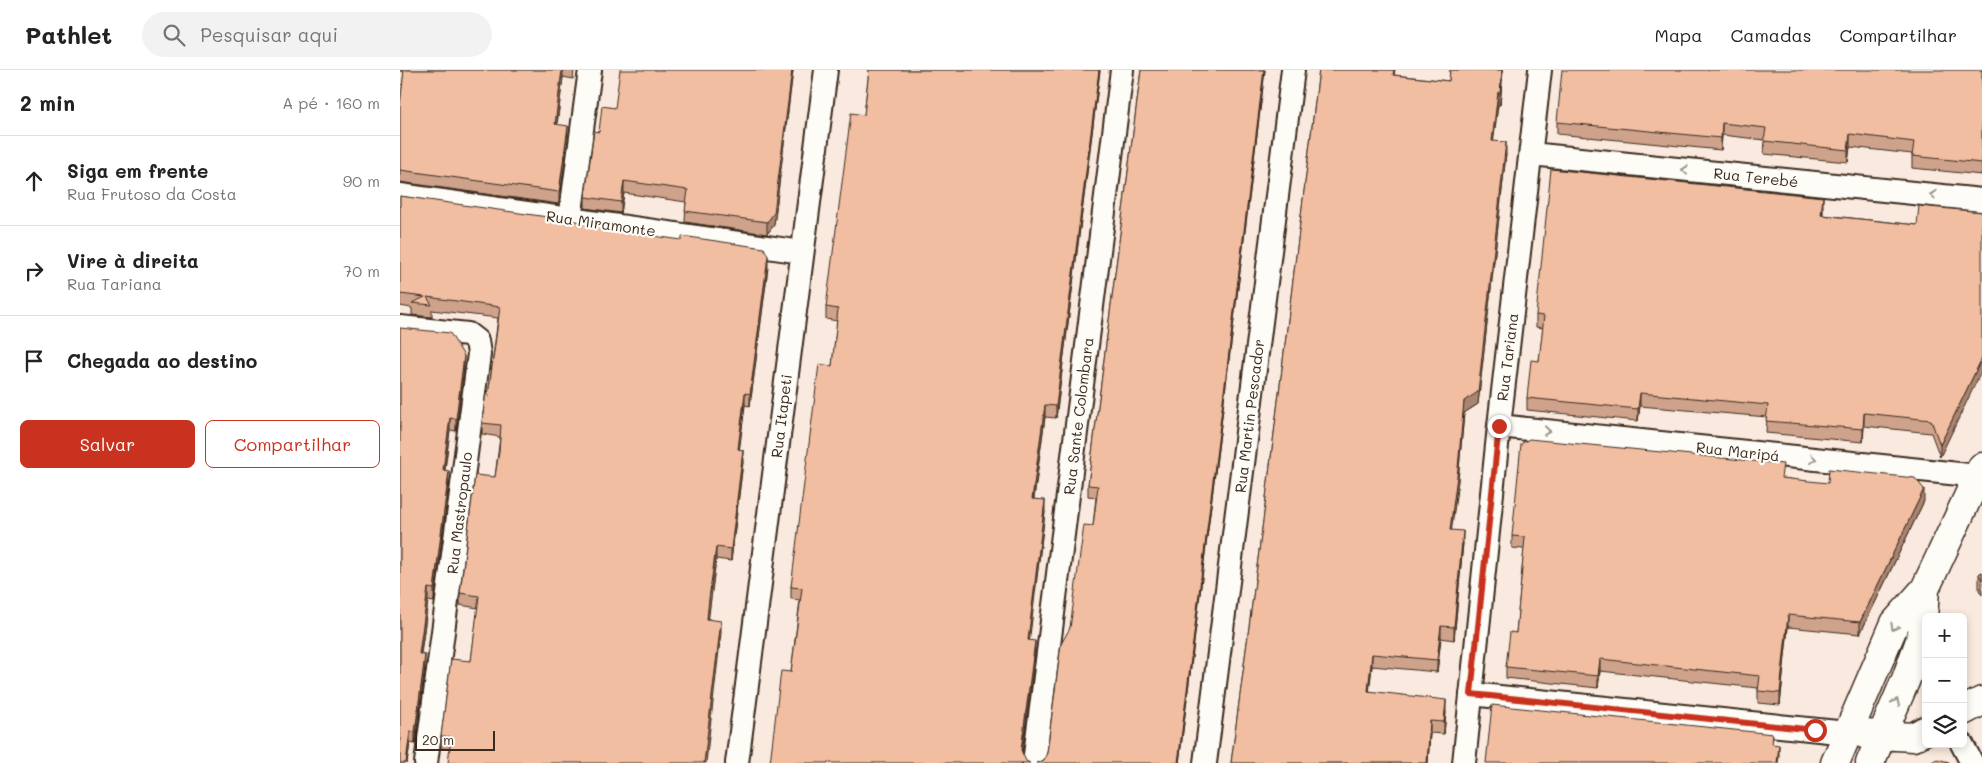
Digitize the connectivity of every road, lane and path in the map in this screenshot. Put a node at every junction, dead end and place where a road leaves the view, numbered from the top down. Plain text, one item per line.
1 (590, 70) edge
2 (826, 70) edge
3 (1122, 70) edge
4 (1293, 70) edge
5 (1540, 70) edge
6 (1531, 154) junction
7 (400, 195) edge
8 (1982, 200) edge
9 (570, 219) junction
10 (802, 252) junction
11 (400, 327) edge
12 (1499, 426) junction
13 (1980, 471) edge
14 (1925, 590) junction
15 (1471, 694) junction
16 (1982, 701) edge
17 (1967, 708) edge
18 (1922, 732) edge
19 (1847, 734) junction
20 (1882, 736) junction
21 (1964, 748) edge
22 (426, 763) edge
23 (737, 763) edge
24 (1034, 763) edge
25 (1206, 763) edge
26 (1464, 763) edge
27 (1834, 763) edge
28 (1870, 763) edge
29 (1972, 763) edge

1 - 9 street
2 - 10 street, Rua Itapeti
3 - 24 street, Rua Sante Colombara
4 - 25 street, Rua Martin Pescador
5 - 6 street, Rua Tariana
8 -> 6 street, Rua Terebé
6 - 12 street, Rua Tariana
7 - 9 street, Rua Miramonte
9 - 10 street, Rua Miramonte
10 - 23 street, Rua Itapeti
11 - 22 street, Rua Mastropaulo
12 -> 13 street, Rua Maripá
12 - 15 street, Rua Tariana
13 - 14 main road
14 -> 19 main road
20 -> 14 main road
15 - 19 street
15 - 26 street, Rua Tariana
16 - 17 main road
18 - 20 main road
19 - 20 main road
19 - 27 main road
20 - 28 main road
21 - 29 street

